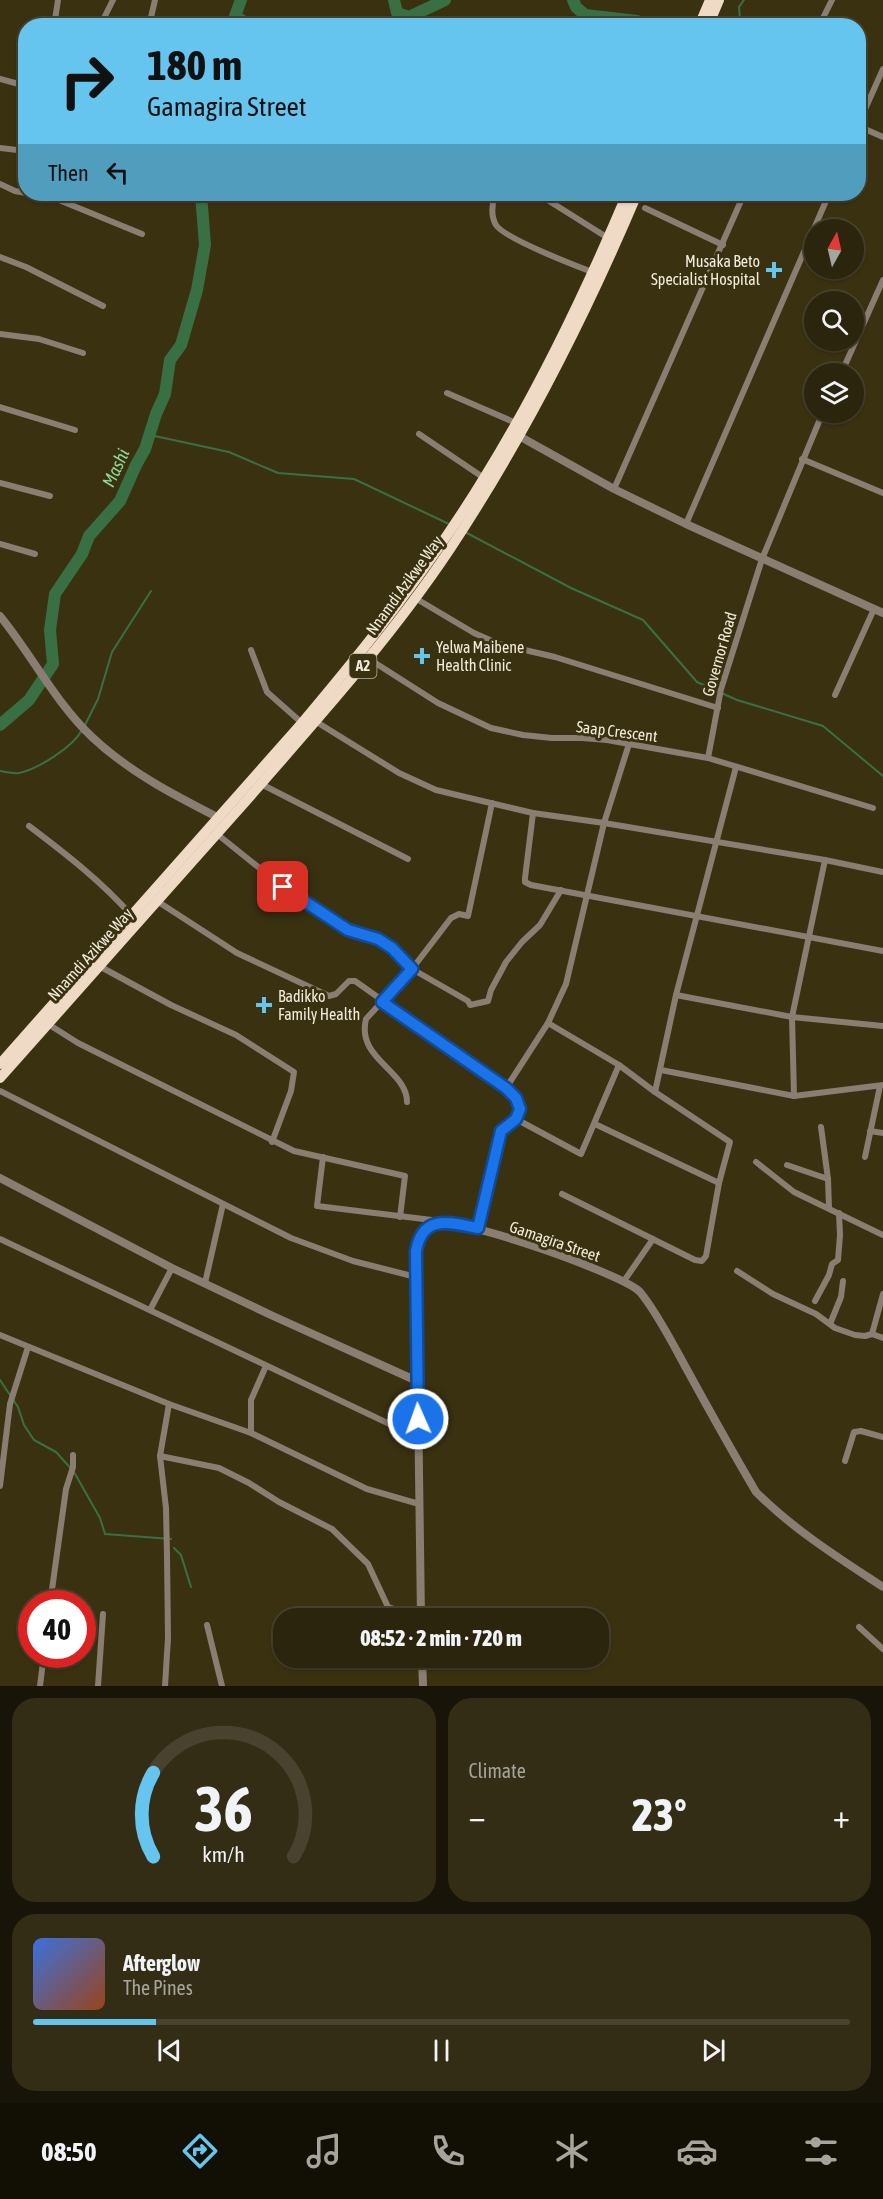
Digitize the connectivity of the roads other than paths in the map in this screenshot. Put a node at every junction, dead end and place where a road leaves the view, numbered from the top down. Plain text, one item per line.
1 (57, 0) edge
2 (112, 0) edge
3 (155, 0) edge
4 (710, 0) edge
5 (719, 0) edge
6 (832, 0) edge
7 (55, 18) edge
8 (104, 18) edge
9 (151, 18) edge
10 (702, 18) edge
11 (711, 18) edge
12 (823, 18) edge
13 (883, 69) edge
14 (0, 79) edge
15 (18, 84) edge
16 (866, 107) edge
17 (866, 129) edge
18 (883, 137) edge
19 (0, 148) edge
20 (18, 150) edge
21 (0, 184) edge
22 (18, 192) edge
23 (61, 201) edge
24 (494, 201) edge
25 (549, 201) edge
26 (624, 201) edge
27 (634, 201) edge
28 (741, 201) edge
29 (826, 201) edge
30 (645, 208) dead end
31 (142, 234) dead end
32 (608, 238) junction
33 (723, 245) junction
34 (0, 257) edge
35 (592, 272) junction
36 (883, 280) edge
37 (103, 306) dead end
38 (0, 334) edge
39 (83, 353) dead end
40 (846, 363) edge
41 (447, 393) dead end
42 (0, 407) edge
43 (818, 423) edge
44 (75, 430) dead end
45 (515, 430) junction
46 (419, 434) dead end
47 (802, 459) junction
48 (484, 478) junction
49 (0, 483) edge
50 (614, 489) junction
51 (883, 493) edge
52 (50, 496) dead end
53 (686, 524) junction
54 (0, 544) edge
55 (35, 554) dead end
56 (762, 559) junction
57 (415, 597) junction
58 (874, 609) junction
59 (883, 613) edge
60 (0, 616) edge
61 (3, 624) edge
62 (251, 650) dead end
63 (369, 659) junction
64 (835, 695) dead end
65 (718, 708) junction
66 (315, 721) junction
67 (302, 723) junction
68 (629, 744) junction
69 (708, 758) junction
70 (736, 767) junction
71 (261, 784) junction
72 (492, 803) junction
73 (873, 808) dead end
74 (533, 813) junction
75 (219, 818) junction
76 (604, 822) junction
77 (29, 826) dead end
78 (217, 834) junction
79 (715, 842) junction
80 (408, 859) dead end
81 (825, 860) junction
82 (883, 872) edge
83 (561, 890) junction
84 (586, 896) junction
85 (157, 901) junction
86 (132, 916) junction
87 (696, 917) junction
88 (808, 937) junction
89 (883, 951) edge
90 (99, 966) junction
91 (412, 969) junction
92 (676, 995) junction
93 (382, 1002) junction
94 (792, 1017) junction
95 (548, 1023) junction
96 (48, 1024) junction
97 (883, 1026) edge
98 (0, 1064) edge
99 (619, 1065) junction
100 (661, 1070) junction
101 (0, 1078) edge
102 (881, 1086) edge
103 (506, 1088) junction
104 (0, 1091) edge
105 (655, 1092) junction
106 (794, 1096) junction
107 (407, 1102) dead end
108 (516, 1119) junction
109 (595, 1124) junction
110 (821, 1127) dead end
111 (870, 1131) junction
112 (883, 1133) edge
113 (272, 1142) junction
114 (323, 1157) junction
115 (865, 1157) dead end
116 (756, 1162) dead end
117 (787, 1165) dead end
118 (0, 1178) edge
119 (828, 1179) junction
120 (720, 1183) junction
121 (562, 1194) dead end
122 (224, 1204) junction
123 (829, 1208) junction
124 (839, 1213) junction
125 (400, 1217) junction
126 (447, 1222) junction
127 (478, 1228) junction
128 (883, 1235) edge
129 (0, 1239) edge
130 (653, 1239) junction
131 (172, 1268) junction
132 (737, 1271) dead end
133 (416, 1277) junction
134 (624, 1281) junction
135 (843, 1281) dead end
136 (205, 1283) junction
137 (883, 1294) edge
138 (815, 1301) dead end
139 (150, 1310) junction
140 (830, 1324) junction
141 (872, 1334) junction
142 (0, 1335) edge
143 (883, 1338) edge
144 (28, 1347) junction
145 (266, 1366) junction
146 (417, 1381) junction
147 (169, 1404) junction
148 (250, 1433) junction
149 (883, 1437) edge
150 (418, 1438) junction
151 (73, 1455) dead end
152 (160, 1456) junction
153 (845, 1461) dead end
154 (0, 1486) edge
155 (419, 1504) junction
156 (883, 1587) edge
157 (52, 1590) edge
158 (391, 1608) edge
159 (421, 1608) edge
160 (103, 1614) dead end
161 (207, 1625) dead end
162 (859, 1627) dead end
163 (883, 1649) edge
164 (42, 1668) edge
165 (422, 1668) edge
166 (40, 1686) edge
167 (98, 1686) edge
168 (165, 1686) edge
169 (222, 1686) edge
170 (423, 1686) edge

1 - 7 street
2 - 8 street
3 - 9 street
4 - 10 highway
5 - 11 highway
6 - 12 street
13 - 16 street
14 - 15 street
17 - 18 street
19 - 20 street
21 - 22 street
23 - 31 street
24 - 35 street
25 - 32 street
26 - 32 highway, Nnamdi Azikwe Way / A2
27 - 45 highway, Nnamdi Azikwe Way / A2
28 - 33 street
29 - 53 street
30 - 33 street
32 - 35 highway, Nnamdi Azikwe Way / A2
33 - 50 street
34 - 37 street
35 - 45 highway, Nnamdi Azikwe Way / A2
36 - 40 street
38 - 39 street
41 - 45 street
42 - 44 street
43 - 47 street, Governor Road
45 - 48 highway, Nnamdi Azikwe Way / A2
45 - 50 street
45 - 57 highway, Nnamdi Azikwe Way / A2
46 - 48 street
47 - 51 street
47 - 56 street, Governor Road
48 - 67 highway, Nnamdi Azikwe Way / A2
49 - 52 street
50 - 53 street
53 - 56 street
54 - 55 street
56 - 58 street
56 - 65 street, Governor Road
57 - 63 highway, Nnamdi Azikwe Way / A2
57 - 65 street
58 - 59 street
58 - 64 street
60 - 61 street
61 - 75 street
62 - 67 street
63 - 66 highway, Nnamdi Azikwe Way / A2
63 - 68 street, Saap Crescent
65 - 69 street, Governor Road
66 - 71 highway, Nnamdi Azikwe Way / A2
66 - 72 street
67 - 75 highway, Nnamdi Azikwe Way / A2
68 - 69 street, Saap Crescent
68 - 76 street
69 - 70 street, Saap Crescent
70 - 73 street, Saap Crescent
70 - 79 street
71 - 78 highway, Nnamdi Azikwe Way / A2
71 - 80 street
72 - 74 street
72 - 91 street
74 - 76 street
74 - 83 street
75 - 86 highway, Nnamdi Azikwe Way / A2
76 - 79 street
76 - 84 street
77 - 86 street
78 - 85 highway, Nnamdi Azikwe Way / A2
78 - 91 street
79 - 81 street
79 - 87 street
81 - 82 street
81 - 88 street
83 - 84 street
83 - 91 street
84 - 87 street
84 - 95 street
85 - 90 highway, Nnamdi Azikwe Way / A2
85 - 93 street
86 - 98 highway, Nnamdi Azikwe Way / A2
87 - 88 street
87 - 92 street
88 - 89 street
88 - 94 street
90 - 96 highway, Nnamdi Azikwe Way / A2
90 - 113 street
91 - 93 street
92 - 94 street
92 - 100 street
93 - 103 street
93 - 107 street
94 - 97 street
94 - 106 street
95 - 99 street
95 - 103 street
96 - 101 highway, Nnamdi Azikwe Way / A2
96 - 113 street
99 - 105 street
99 - 109 street
100 - 105 street
100 - 106 street
102 - 106 street
102 - 111 street
103 - 108 street
104 - 122 street
105 - 120 street
108 - 109 street
108 - 127 street
109 - 120 street
110 - 119 street
111 - 112 street
111 - 115 street
113 - 114 street
114 - 125 street
114 - 125 street
116 - 123 street
117 - 119 street
118 - 131 street
119 - 123 street
120 - 130 street
121 - 130 street
122 - 133 street
122 - 136 street
123 - 124 street
124 - 128 street
124 - 138 street
125 - 126 street
126 - 127 street, Gamagira Street
126 - 133 street
127 - 134 street, Gamagira Street
129 - 139 street
130 - 134 street
131 - 136 street
131 - 139 street
132 - 140 street
133 - 146 street
134 - 156 street, Gamagira Street
135 - 140 street
136 - 146 street
137 - 141 street
139 - 145 street
140 - 141 street
141 - 143 street
142 - 144 street
144 - 147 street
144 - 154 street
145 - 148 street
145 - 150 street
146 - 150 street
147 - 148 street
147 - 152 street
148 - 155 street
149 - 153 street
150 - 155 street
151 - 157 street
152 - 158 street
152 - 168 street
155 - 159 street
160 - 167 street
161 - 169 street
162 - 163 street
164 - 166 street
165 - 170 street

